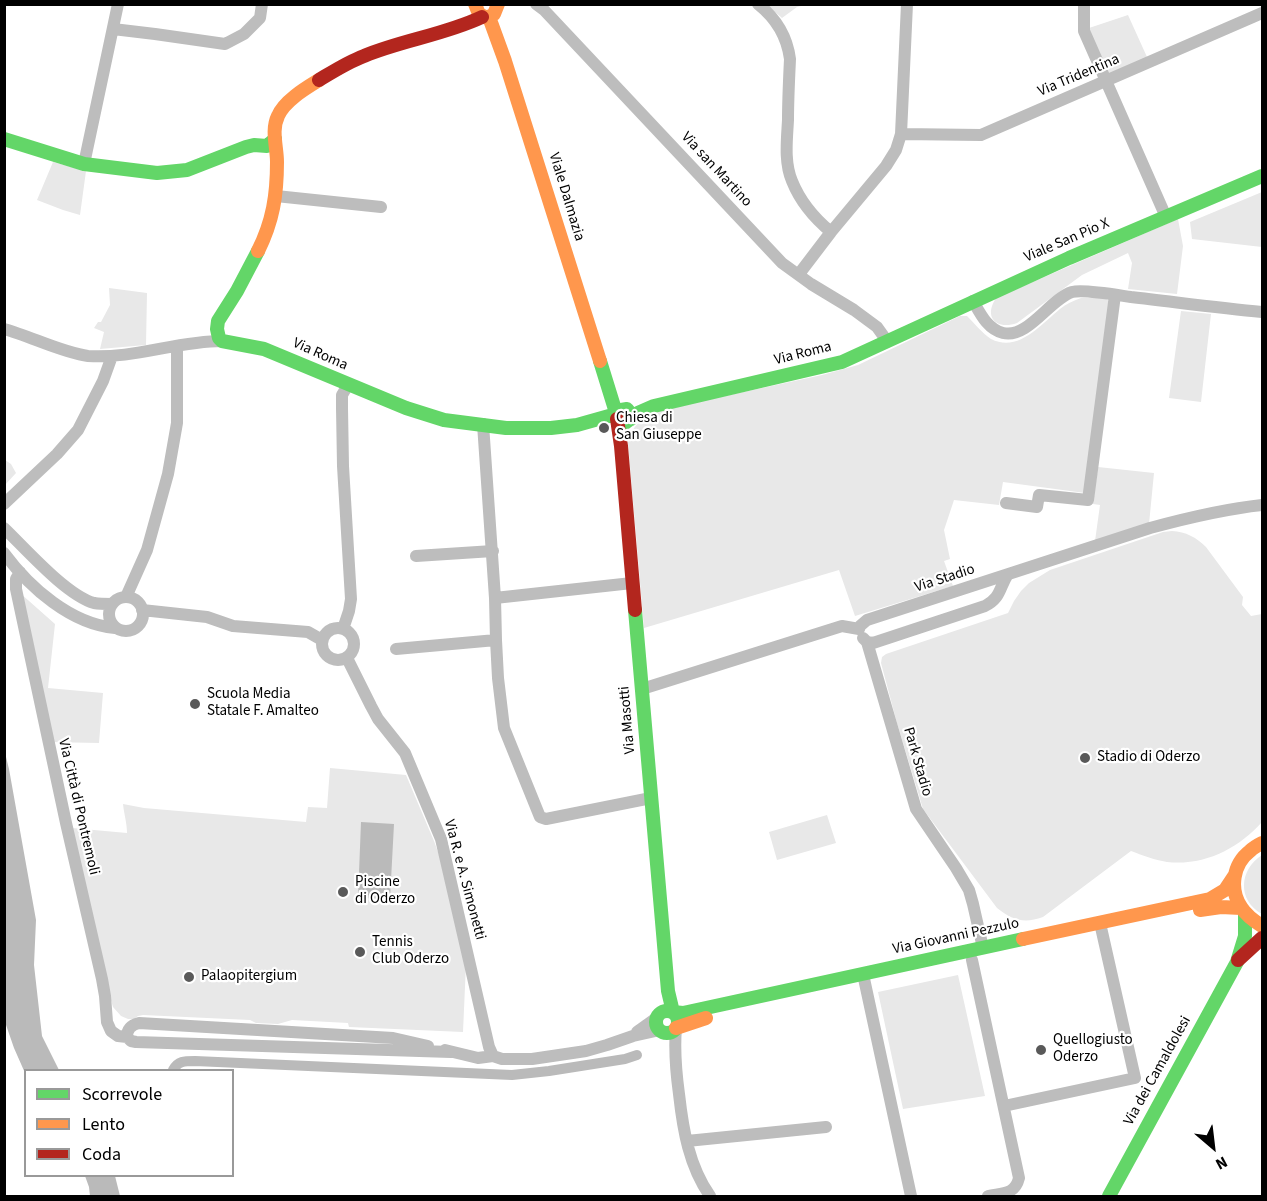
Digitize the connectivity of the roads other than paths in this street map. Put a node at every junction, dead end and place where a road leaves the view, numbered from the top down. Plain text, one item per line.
1 (118, 4) edge
2 (262, 4) edge
3 (536, 4) edge
4 (758, 4) edge
5 (907, 4) edge
6 (1084, 4) edge
7 (491, 9) edge
8 (1263, 13) edge
9 (112, 29) junction
10 (1106, 80) junction
11 (901, 134) junction
12 (4, 139) edge
13 (269, 143) junction
14 (84, 164) junction
15 (1263, 176) edge
16 (276, 196) junction
17 (381, 207) dead end
18 (1166, 217) junction
19 (831, 232) junction
20 (798, 274) junction
21 (1115, 295) junction
22 (973, 301) junction
23 (1263, 312) edge
24 (218, 321) junction
25 (6, 332) edge
26 (222, 341) junction
27 (887, 341) junction
28 (199, 343) junction
29 (177, 347) junction
30 (112, 356) junction
31 (348, 385) junction
32 (624, 415) junction
33 (483, 424) junction
34 (1006, 503) dead end
35 (4, 504) edge
36 (1263, 505) edge
37 (4, 528) edge
38 (493, 551) junction
39 (4, 553) edge
40 (416, 556) dead end
41 (20, 572) junction
42 (1008, 574) junction
43 (632, 583) junction
44 (976, 584) junction
45 (126, 597) junction
46 (495, 598) junction
47 (112, 604) junction
48 (982, 607) junction
49 (142, 610) junction
50 (863, 624) junction
51 (116, 628) junction
52 (344, 629) junction
53 (322, 640) junction
54 (496, 640) junction
55 (867, 642) junction
56 (396, 649) dead end
57 (347, 658) junction
58 (642, 689) junction
59 (651, 798) junction
60 (1263, 843) edge
61 (1235, 875) junction
62 (1243, 911) junction
63 (1263, 926) edge
64 (1101, 927) junction
65 (1263, 938) edge
66 (983, 948) junction
67 (972, 960) junction
68 (1237, 962) junction
69 (864, 978) junction
70 (665, 1022) junction
71 (284, 1026) junction
72 (127, 1037) junction
73 (389, 1037) junction
74 (282, 1047) junction
75 (382, 1050) junction
76 (451, 1052) junction
77 (493, 1056) junction
78 (1004, 1106) junction
79 (826, 1127) dead end
80 (687, 1141) junction
81 (706, 1195) edge
82 (911, 1197) edge
83 (988, 1197) edge
84 (1108, 1197) edge

1 - 9 street
2 - 9 street
3 - 20 street, Via san Martino
4 - 19 street
5 - 11 street
6 - 10 street
7 - 13 street
7 - 32 street, Viale Dalmazia
8 - 10 street, Via Tridentina
9 - 14 street
10 - 11 street, Via Tridentina
10 - 18 street
11 - 19 street
12 - 14 street
13 - 14 street
13 - 16 street
15 - 18 street, Viale San Pio X
16 - 17 street
16 - 24 street
18 - 22 street, Viale San Pio X
19 - 20 street
20 - 27 street, Via san Martino
21 - 22 street
21 - 23 street
21 - 34 street
22 - 27 street, Viale San Pio X
24 - 26 street
24 - 28 street
25 - 30 street, Via Roma
26 - 28 street, Via Roma
26 - 31 street, Via Roma
27 - 32 street, Via Roma
28 - 29 street, Via Roma
29 - 30 street, Via Roma
29 - 45 street
30 - 35 street
31 - 33 street, Via Roma
31 - 52 street
32 - 33 street, Via Roma
32 - 43 street, Via Masotti
33 - 38 street
36 - 42 street, Via Stadio
37 - 47 street
38 - 40 street
38 - 46 street
39 - 41 street
41 - 51 street
41 - 72 street, Via Città di Pontremoli
42 - 44 street, Via Stadio
42 - 48 street
43 - 46 street
43 - 58 street, Via Masotti
44 - 48 street
44 - 50 street, Via Stadio
45 - 47 street
45 - 49 street
46 - 54 street
47 - 51 street
48 - 55 street
49 - 51 street
49 - 53 street
50 - 55 street, Park Stadio
50 - 58 street, Via Stadio
52 - 53 street
52 - 57 street
53 - 57 street
54 - 56 street
54 - 59 street
55 - 66 street, Park Stadio
57 - 77 street, Via R. e A. Simonetti
58 - 59 street, Via Masotti
59 - 70 street, Via Masotti
60 - 61 street, Via Giovanni Pezzulo
61 - 62 street, Via dei Camaldolesi
61 - 64 street, Via Giovanni Pezzulo
62 - 63 street
62 - 64 street, Via Giovanni Pezzulo
62 - 68 street, Via dei Camaldolesi
64 - 66 street, Via Giovanni Pezzulo
64 - 67 street, Via Giovanni Pezzulo
64 - 78 street
65 - 68 street, Via dei Camaldolesi
66 - 69 street, Via Giovanni Pezzulo
67 - 69 street, Via Giovanni Pezzulo
67 - 78 street
68 - 84 street, Via dei Camaldolesi
69 - 70 street, Via Giovanni Pezzulo
69 - 82 street
70 - 77 street, Via Città di Pontremoli
70 - 80 street, Via Masotti
71 - 72 street, Via Città di Pontremoli
71 - 73 street, Via Città di Pontremoli
71 - 74 street
72 - 74 street, Via Città di Pontremoli
73 - 75 street
73 - 76 street, Via Città di Pontremoli
74 - 75 street, Via Città di Pontremoli
75 - 76 street, Via Città di Pontremoli
76 - 77 street, Via Città di Pontremoli
78 - 83 street
79 - 80 street
80 - 81 street, Via Masotti

